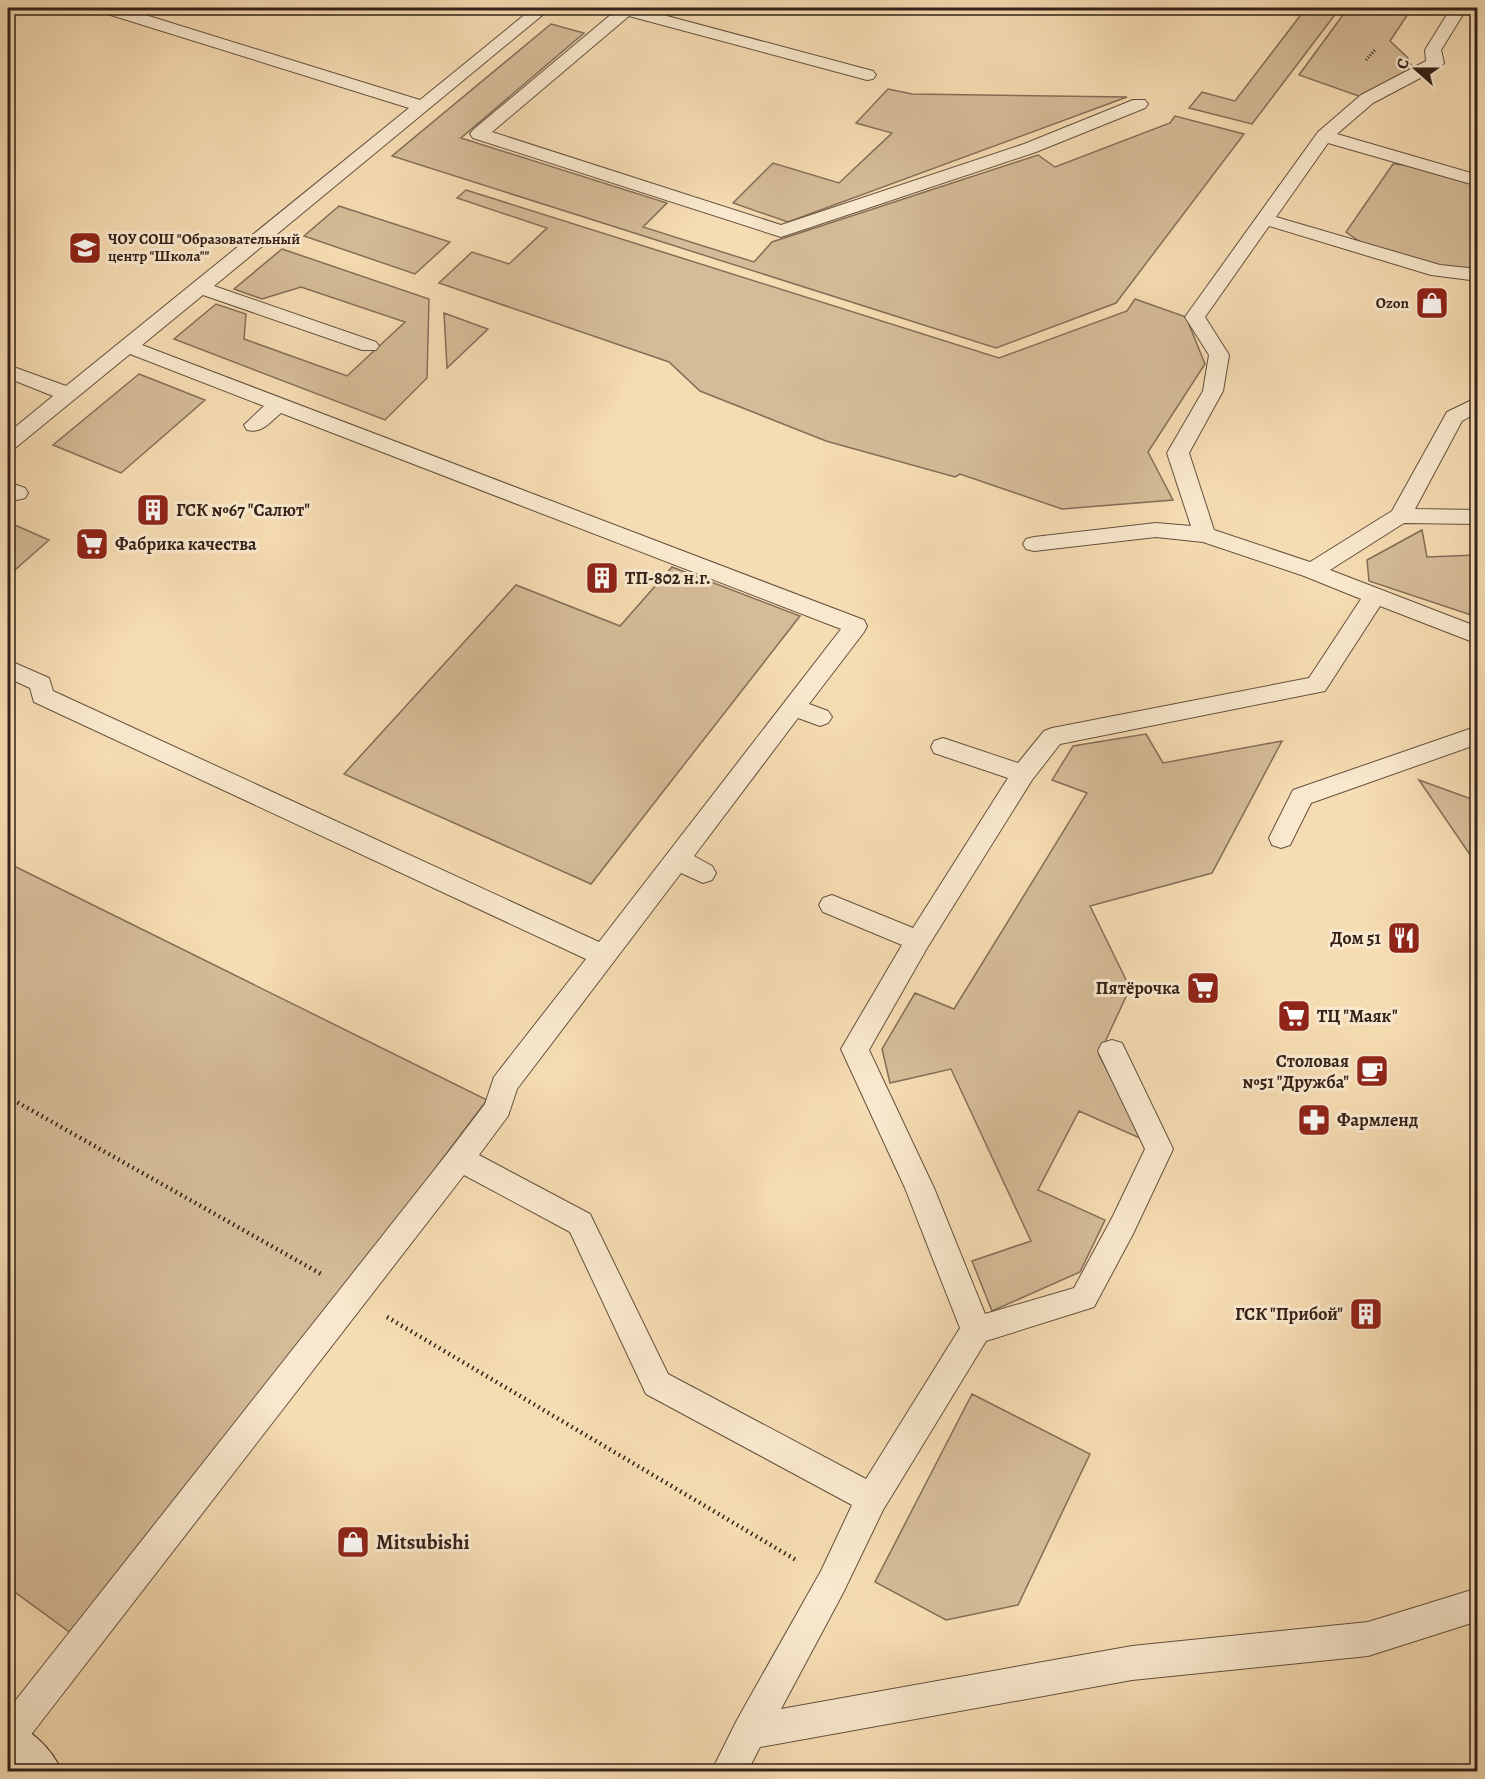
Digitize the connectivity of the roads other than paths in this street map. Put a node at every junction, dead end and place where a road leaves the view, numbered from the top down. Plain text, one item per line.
1 (107, 8) edge
2 (513, 8) edge
3 (624, 8) edge
4 (1459, 8) edge
5 (539, 11) edge
6 (867, 75) dead end
7 (1139, 104) dead end
8 (422, 106) junction
9 (1324, 136) junction
10 (1478, 181) edge
11 (1264, 219) junction
12 (1478, 275) edge
13 (200, 287) junction
14 (127, 346) junction
15 (369, 346) dead end
16 (8, 371) edge
17 (68, 394) junction
18 (1478, 403) edge
19 (279, 404) junction
20 (254, 425) dead end
21 (8, 443) edge
22 (1400, 516) junction
23 (1478, 517) edge
24 (1205, 535) junction
25 (1034, 544) dead end
26 (1312, 571) junction
27 (1374, 597) junction
28 (1478, 636) edge
29 (8, 668) edge
30 (794, 708) junction
31 (820, 717) dead end
32 (1478, 735) edge
33 (943, 747) dead end
34 (1023, 774) junction
35 (1281, 838) dead end
36 (677, 860) junction
37 (703, 873) dead end
38 (832, 905) dead end
39 (918, 941) junction
40 (603, 955) junction
41 (1112, 1051) dead end
42 (460, 1159) junction
43 (976, 1330) junction
44 (872, 1499) junction
45 (1478, 1604) edge
46 (749, 1732) junction
47 (8, 1737) edge
48 (8, 1742) edge
49 (40, 1772) edge
50 (728, 1772) edge

1 - 8 lane
2 - 5 lane
3 - 6 lane
3 - 7 lane
4 - 9 lane
5 - 8 lane
8 - 13 lane
9 - 10 lane
9 - 11 lane
11 - 12 lane
11 - 24 lane
13 - 14 lane
13 - 15 lane
14 - 17 lane
14 - 19 lane
16 - 17 lane
17 - 21 lane
18 - 22 lane
19 - 20 lane
19 - 30 lane
22 - 23 lane
22 - 26 lane
24 - 25 lane
24 - 26 lane
26 - 27 lane
27 - 28 lane
27 - 34 lane
29 - 40 lane
30 - 31 lane
30 - 36 lane
32 - 35 lane
33 - 34 lane
34 - 39 lane
36 - 37 lane
36 - 40 lane
38 - 39 lane
39 - 43 lane
40 - 42 lane
41 - 43 lane
42 - 44 lane
42 - 47 lane
43 - 44 lane
44 - 46 lane
45 - 46 lane
46 - 50 lane
48 - 49 main road

